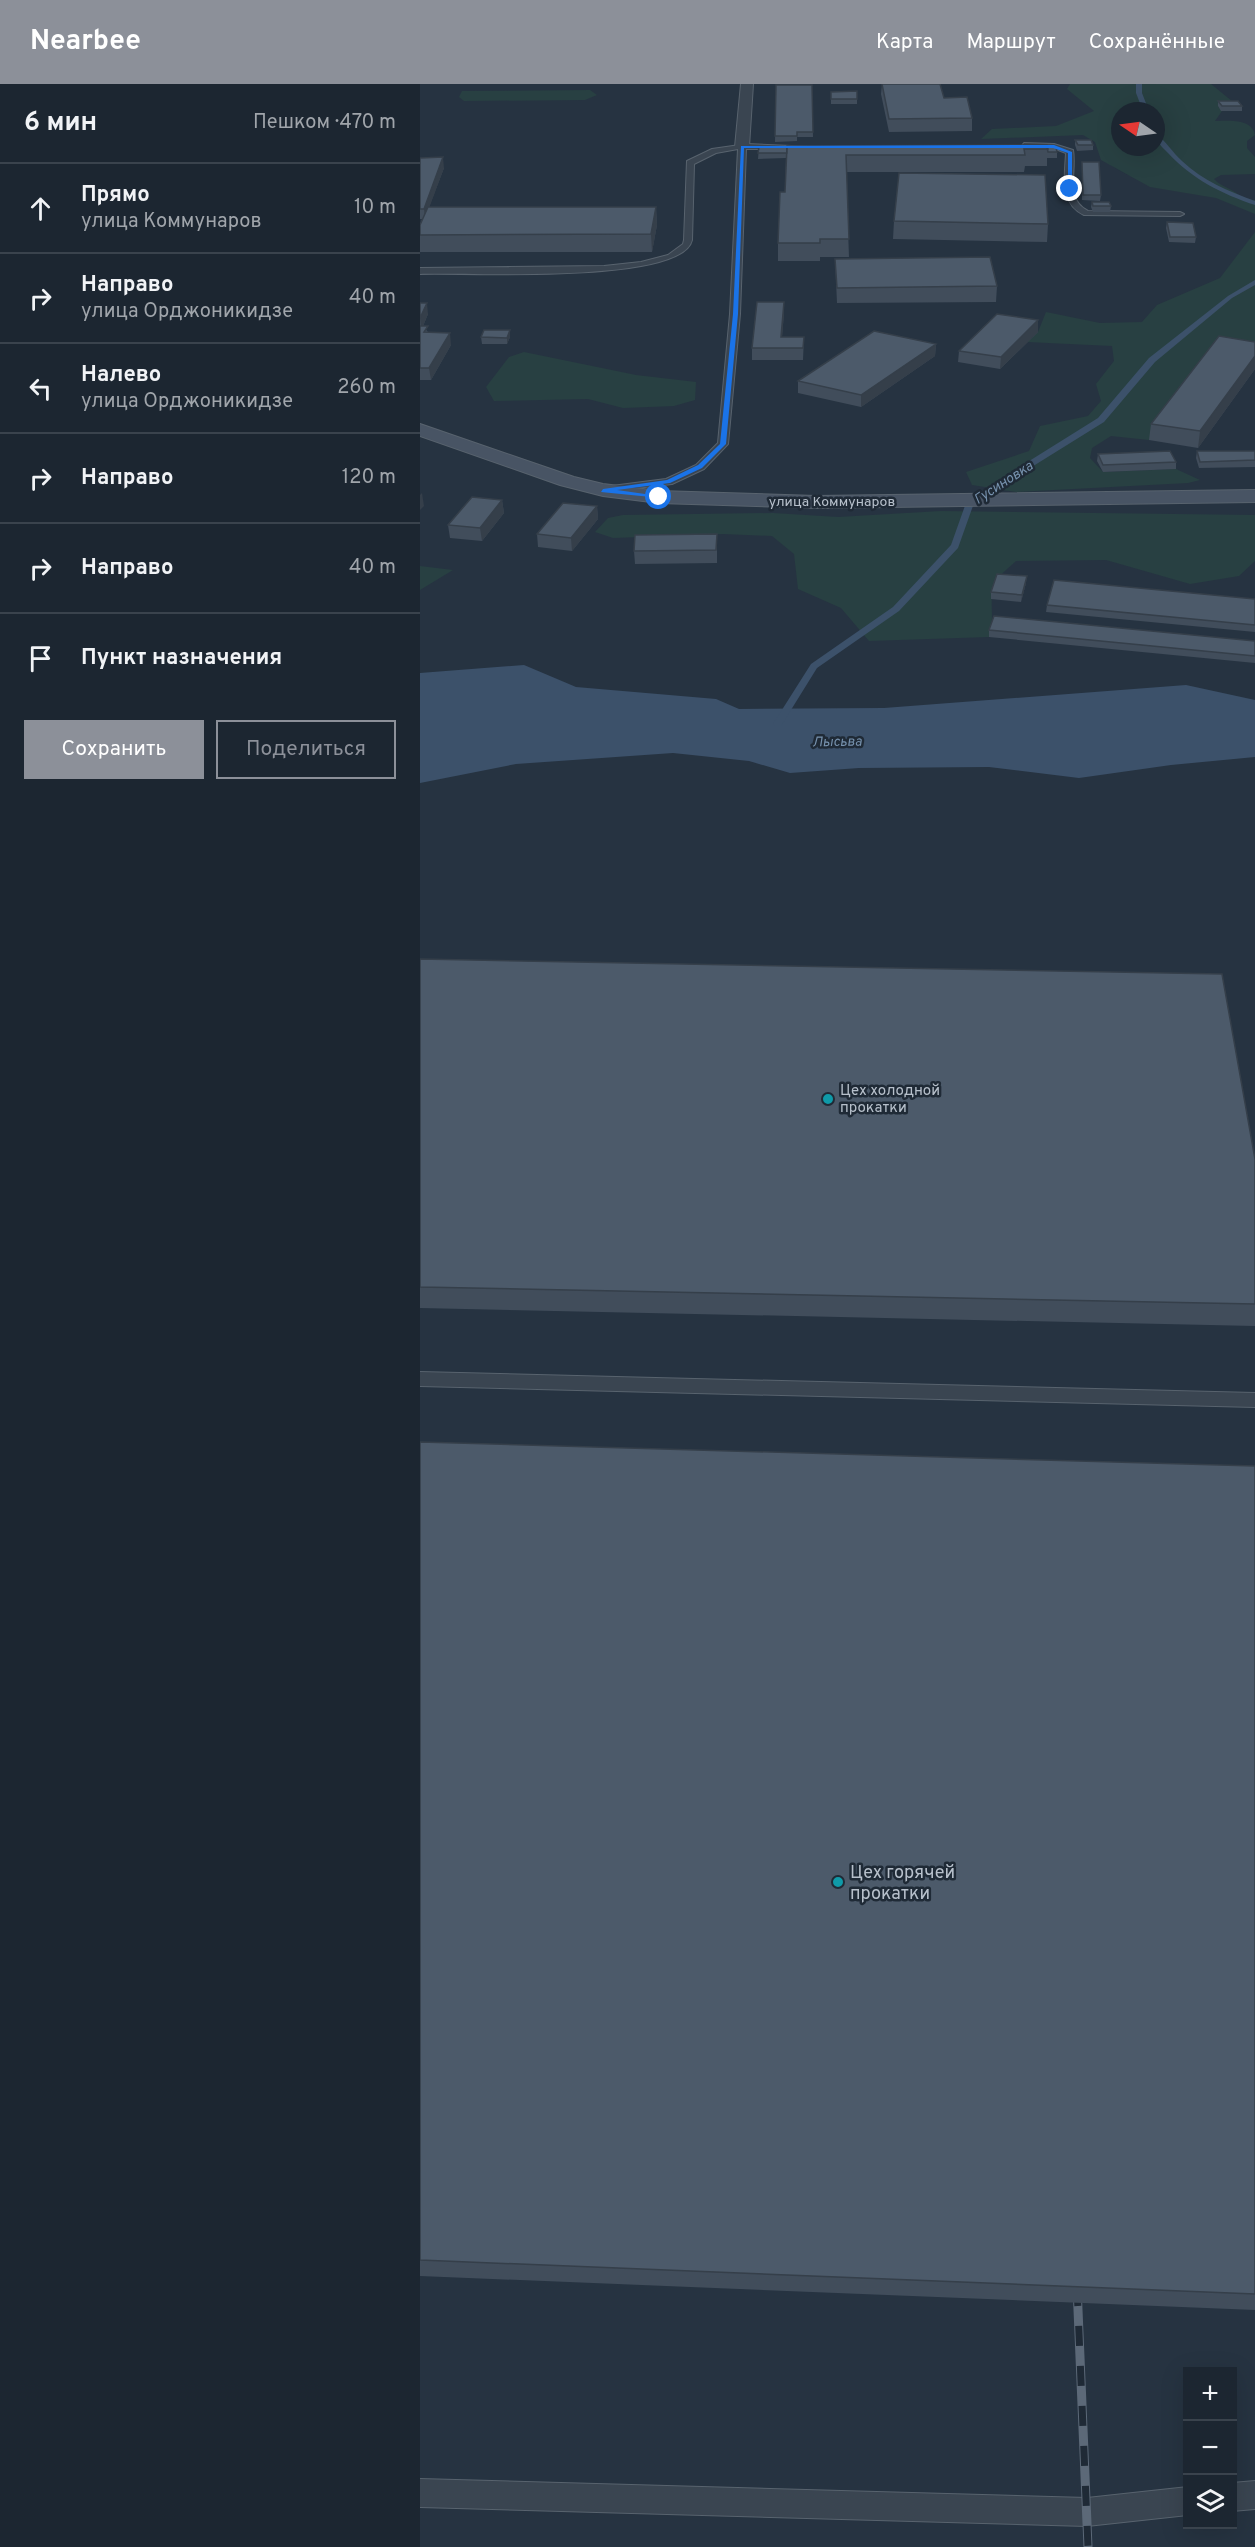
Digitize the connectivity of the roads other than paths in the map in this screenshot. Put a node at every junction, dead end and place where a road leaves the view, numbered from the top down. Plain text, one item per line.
1 (747, 84) edge
2 (1017, 146) edge
3 (742, 147) junction
4 (825, 147) edge
5 (1180, 214) dead end
6 (420, 271) edge
7 (420, 430) edge
8 (603, 490) junction
9 (1255, 496) edge
10 (420, 1379) edge
11 (1255, 1400) edge
12 (420, 2493) edge
13 (1255, 2494) edge
14 (1237, 2496) edge
15 (1183, 2502) edge

1 - 3 street
2 - 5 lane
3 - 4 lane
3 - 6 lane
3 - 8 lane
7 - 8 main road, улица Коммунаров
8 - 9 main road, улица Коммунаров
10 - 11 lane
12 - 15 lane
13 - 14 lane

